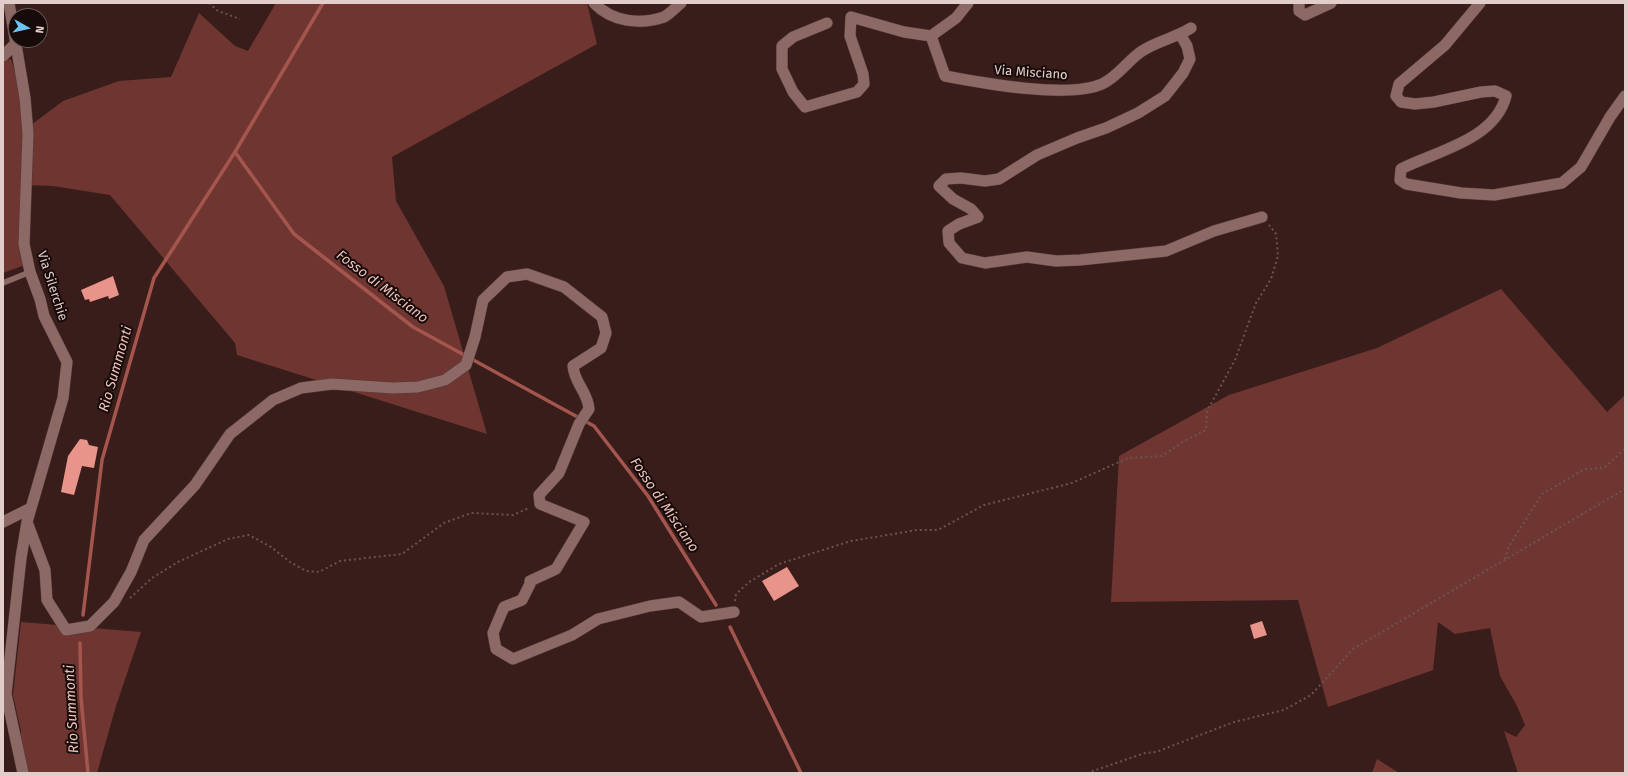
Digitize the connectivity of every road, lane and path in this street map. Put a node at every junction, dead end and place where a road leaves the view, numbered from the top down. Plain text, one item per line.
1 (209, 3) edge
2 (594, 3) edge
3 (681, 3) edge
4 (968, 3) edge
5 (1299, 3) edge
6 (1331, 3) edge
7 (1480, 3) edge
8 (240, 19) dead end
9 (827, 24) dead end
10 (1191, 28) dead end
11 (1180, 34) junction
12 (930, 36) junction
13 (11, 48) edge
14 (17, 48) edge
15 (3, 56) edge
16 (1625, 96) edge
17 (1262, 217) joint
18 (30, 272) junction
19 (3, 283) edge
20 (1625, 448) edge
21 (1625, 489) edge
22 (540, 504) junction
23 (32, 508) junction
24 (3, 522) edge
25 (27, 522) junction
26 (1504, 560) junction
27 (118, 595) junction
28 (734, 612) joint
29 (23, 773) edge
30 (1087, 773) edge

1 - 8 path
2 - 3 street
4 - 12 street
5 - 6 street
7 - 16 street
9 - 12 street
10 - 11 street, Via Misciano
11 - 12 street, Via Misciano
11 - 17 street
13 - 15 street
14 - 18 street, Via Silerchie
17 - 28 path
18 - 19 lane
18 - 23 street, Via Silerchie
20 - 26 path
21 - 26 path
22 - 27 path
22 - 27 street
22 - 28 street
23 - 24 street
23 - 25 street, Via Silerchie
25 - 27 street
25 - 29 street, Via Silerchie
26 - 30 path

